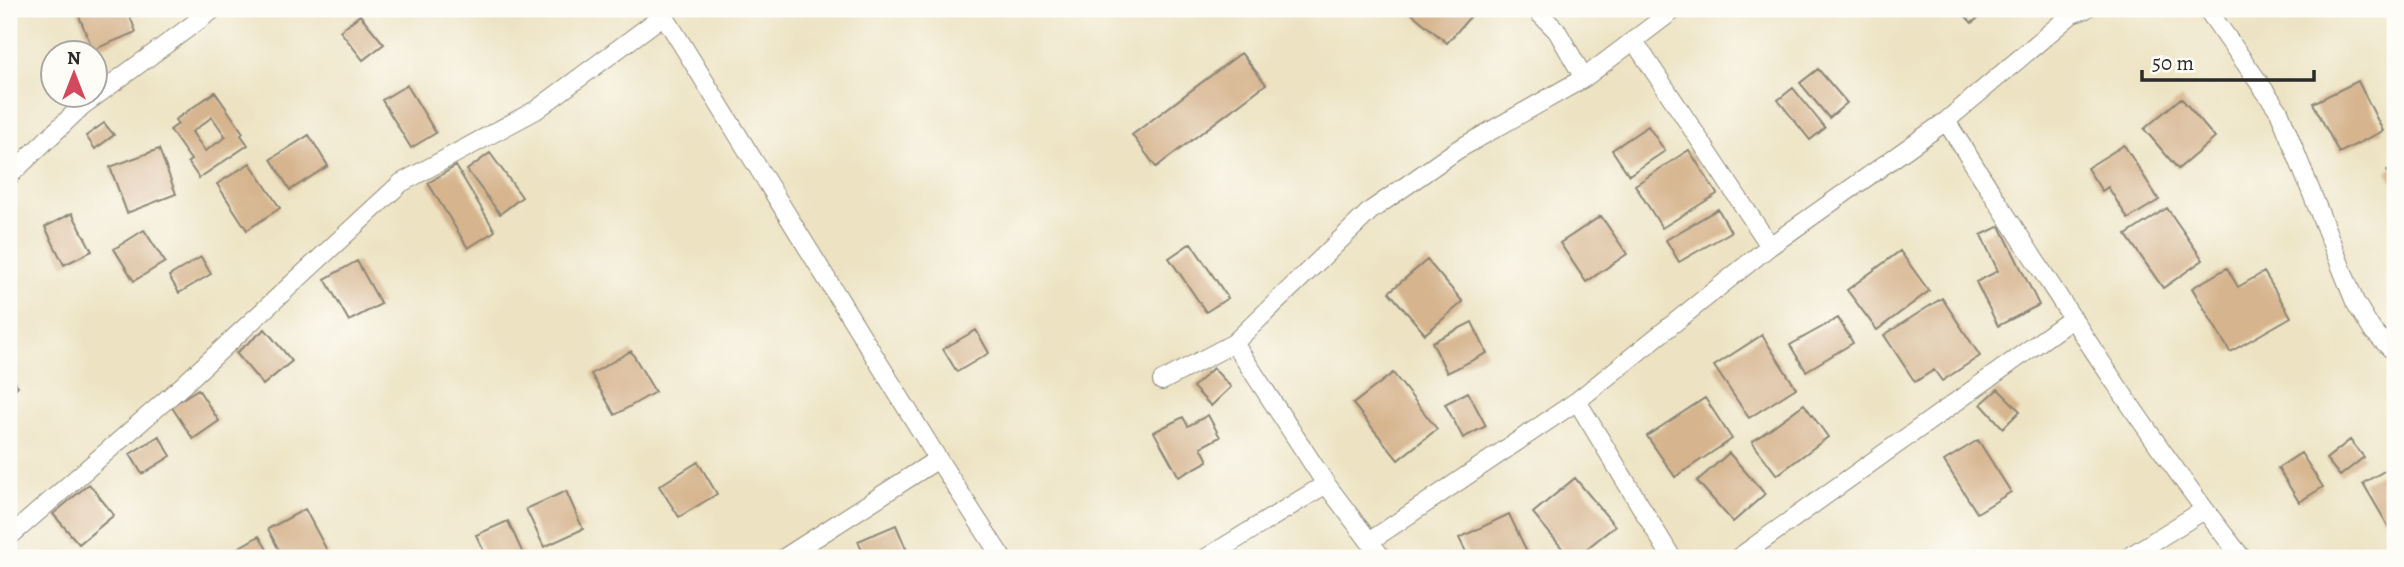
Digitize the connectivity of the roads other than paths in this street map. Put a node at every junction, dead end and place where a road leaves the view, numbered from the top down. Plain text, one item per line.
1 (214, 9) edge
2 (1535, 9) edge
3 (1675, 9) edge
4 (2086, 9) edge
5 (2207, 9) edge
6 (662, 12) edge
7 (1634, 41) junction
8 (1584, 78) junction
9 (1946, 121) junction
10 (9, 176) edge
11 (1770, 246) junction
12 (2073, 318) junction
13 (1234, 343) junction
14 (2395, 353) edge
15 (1162, 381) dead end
16 (1577, 401) junction
17 (938, 459) junction
18 (1326, 484) junction
19 (2203, 510) junction
20 (9, 537) edge
21 (1370, 541) junction
22 (784, 558) edge
23 (1002, 558) edge
24 (1206, 558) edge
25 (1381, 558) edge
26 (1672, 558) edge
27 (1738, 558) edge
28 (2127, 558) edge
29 (2242, 558) edge

1 - 10 street
2 - 8 street
3 - 7 street
4 - 9 street
5 - 14 street
6 - 17 street
6 - 20 street
7 - 8 street
7 - 11 street
8 - 13 street
9 - 11 street
9 - 12 street
11 - 16 street
12 - 19 street
12 - 27 street
13 - 15 street
13 - 18 street
16 - 21 street
16 - 26 street
17 - 22 street
17 - 23 street
18 - 21 street
18 - 24 street
19 - 28 street
19 - 29 street
21 - 25 street

